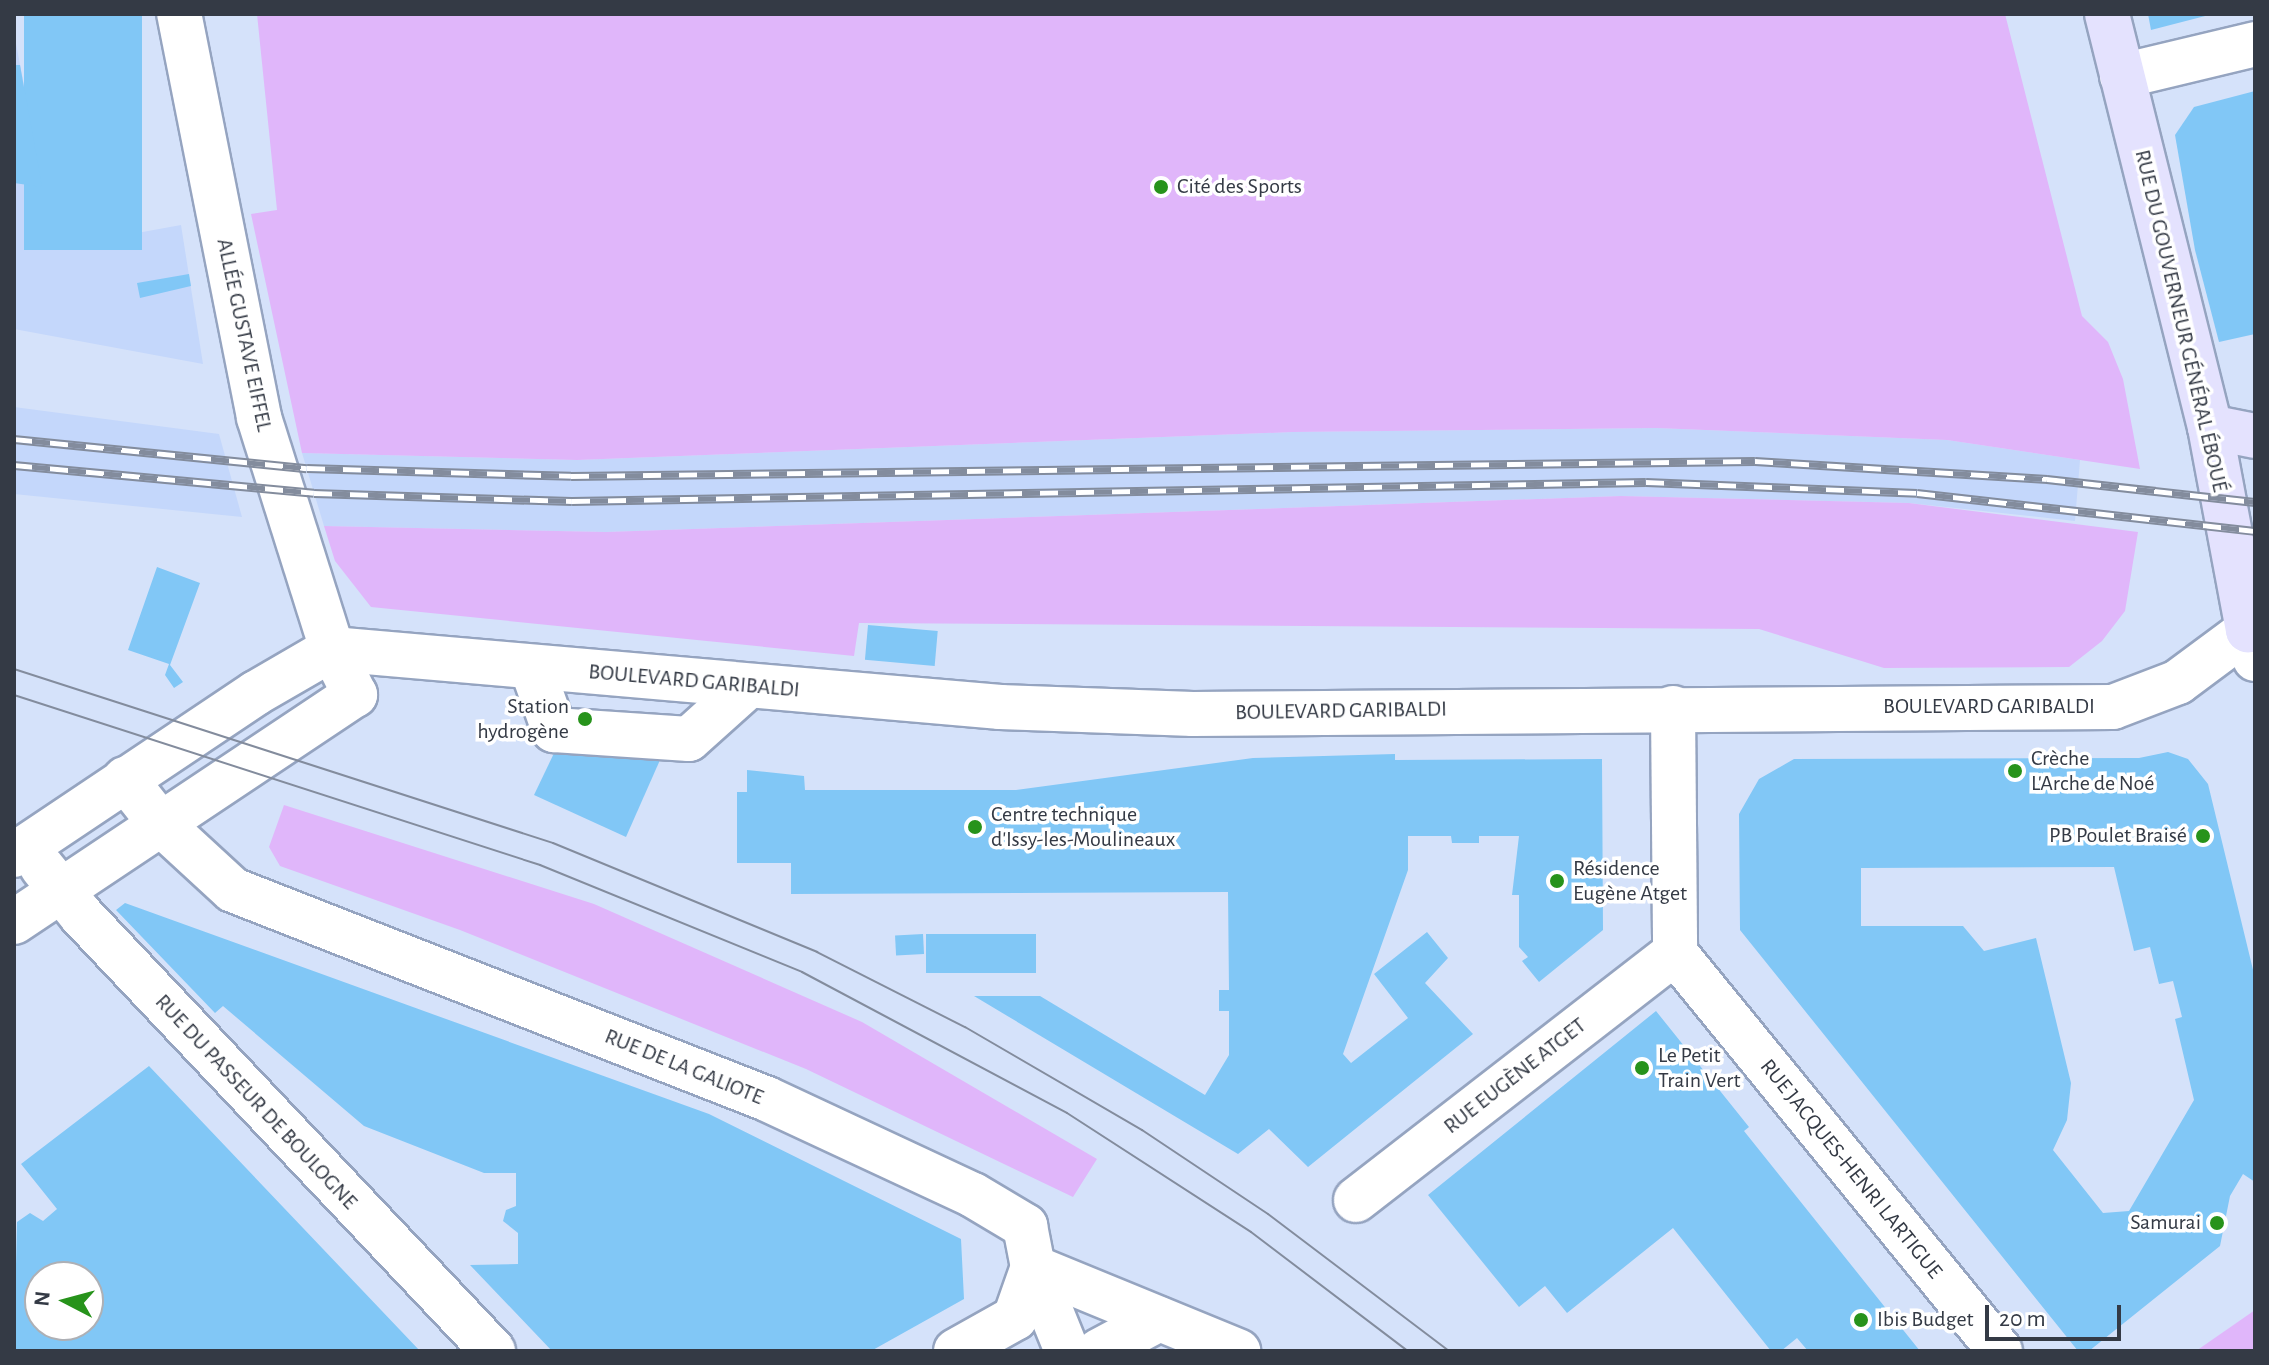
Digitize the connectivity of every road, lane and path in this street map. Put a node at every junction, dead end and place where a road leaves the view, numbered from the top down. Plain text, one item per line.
1 (179, 14) edge
2 (2107, 14) edge
3 (2255, 44) edge
4 (2122, 76) junction
5 (2210, 427) junction
6 (2255, 436) edge
7 (2253, 640) edge
8 (332, 649) junction
9 (407, 658) junction
10 (532, 668) junction
11 (748, 686) junction
12 (355, 695) junction
13 (1673, 708) junction
14 (125, 779) junction
15 (159, 822) junction
16 (20, 851) edge
17 (59, 889) junction
18 (14, 922) edge
19 (1675, 953) junction
20 (1356, 1200) dead end
21 (1033, 1267) junction
22 (1159, 1319) junction
23 (493, 1351) edge
24 (956, 1351) edge
25 (1067, 1351) edge
26 (1099, 1351) edge
27 (1238, 1351) edge
28 (2000, 1351) edge

1 - 8 street, ALLÉE GUSTAVE EIFFEL
2 - 4 main road, RUE DU GOUVERNEUR GÉNÉRAL ÉBOUÉ
3 - 4 street
4 - 5 main road, RUE DU GOUVERNEUR GÉNÉRAL ÉBOUÉ
5 - 6 main road
5 - 7 main road, RUE DU GOUVERNEUR GÉNÉRAL ÉBOUÉ
7 - 13 street, BOULEVARD GARIBALDI
8 - 9 street, BOULEVARD GARIBALDI
8 - 12 street
8 - 14 street
9 - 10 street, BOULEVARD GARIBALDI
9 - 12 street
10 - 11 street, BOULEVARD GARIBALDI
10 - 11 street
11 - 13 street, BOULEVARD GARIBALDI
12 - 15 street
13 - 19 street
14 - 15 street, RUE DE LA GALIOTE
14 - 16 street
15 - 17 street
15 - 21 street, RUE DE LA GALIOTE
16 - 17 street, RUE DU PASSEUR DE BOULOGNE
17 - 18 street
17 - 23 street, RUE DU PASSEUR DE BOULOGNE
19 - 20 street, RUE EUGÈNE ATGET
19 - 28 street, RUE JACQUES-HENRI LARTIGUE
21 - 22 street
21 - 24 street
21 - 25 street
22 - 26 street
22 - 27 street

